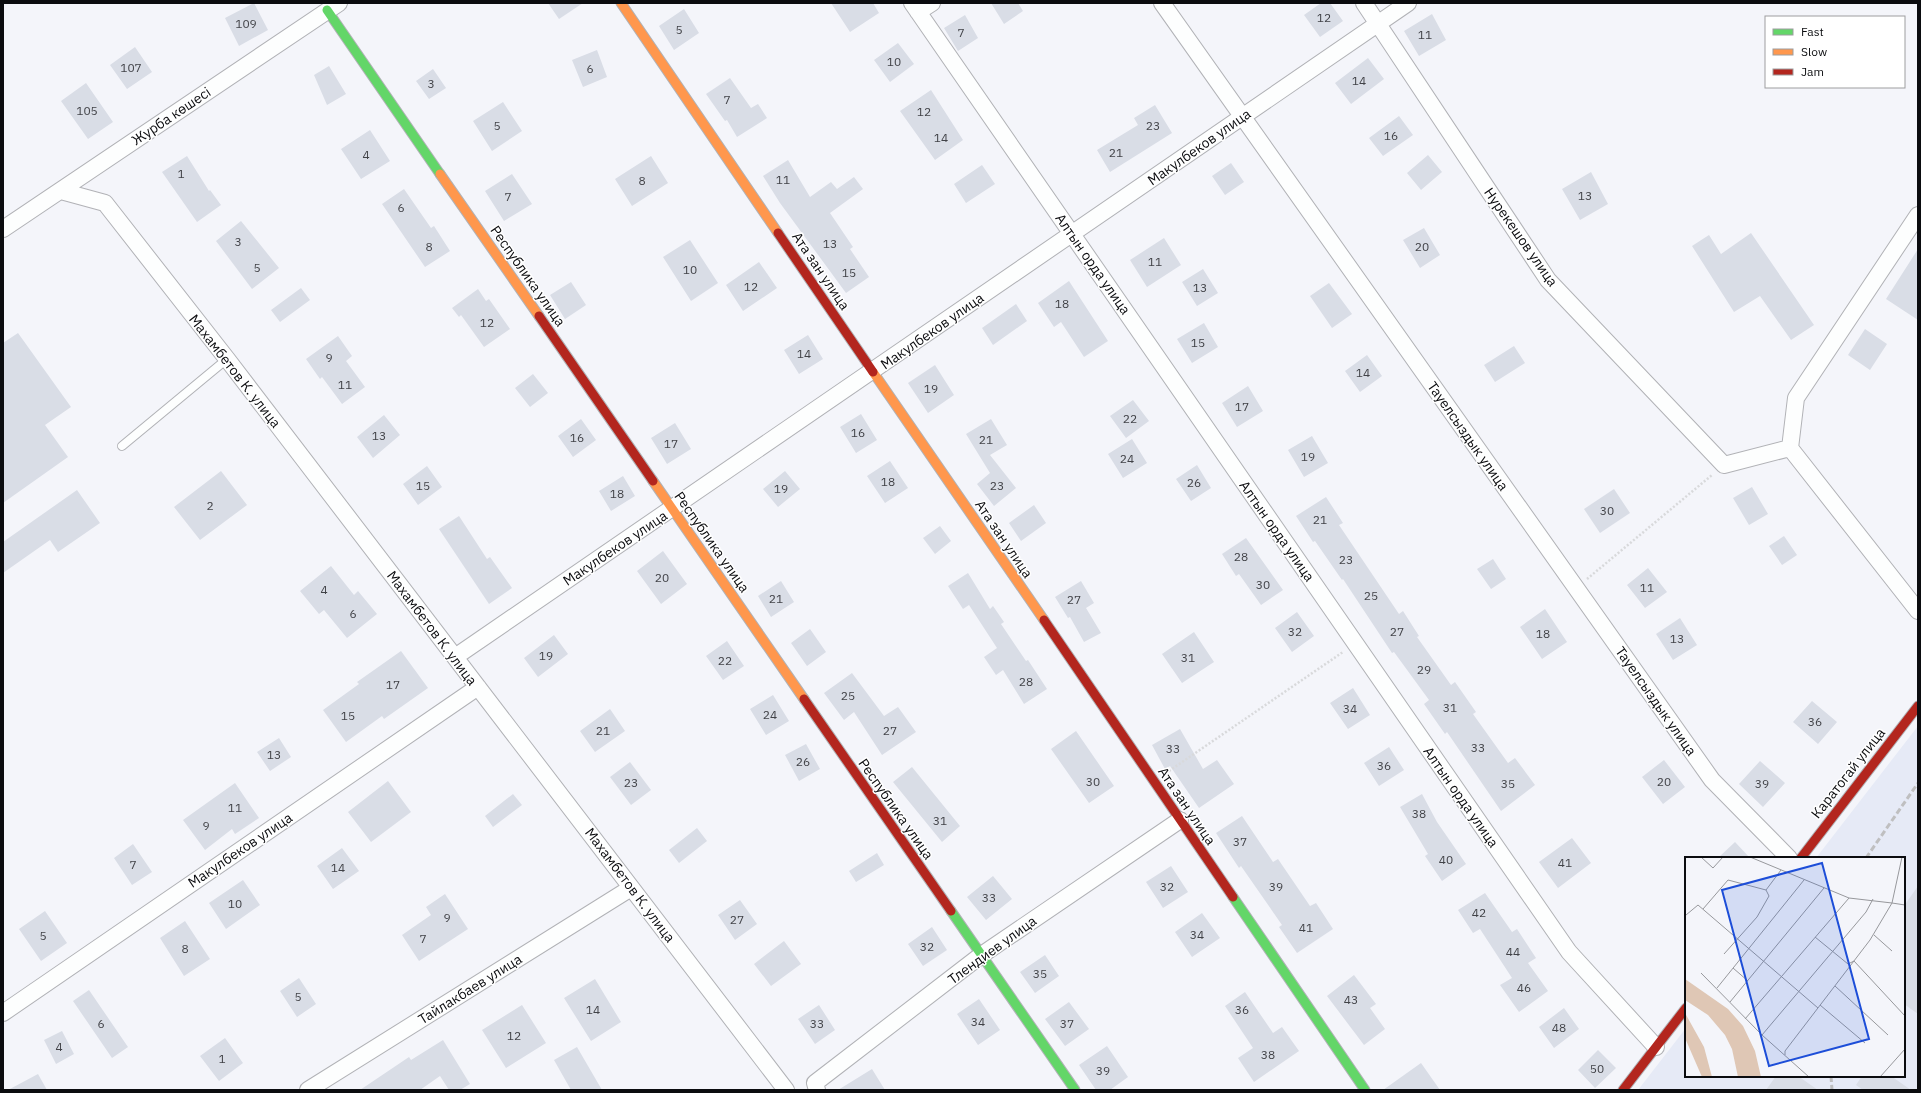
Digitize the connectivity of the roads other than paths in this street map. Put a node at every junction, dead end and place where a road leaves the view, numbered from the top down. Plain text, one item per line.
1 (621, 3) edge
2 (932, 3) edge
3 (1162, 3) edge
4 (1364, 3) edge
5 (1408, 3) edge
6 (333, 6) edge
7 (915, 7) edge
8 (1378, 24) junction
9 (1242, 117) junction
10 (61, 191) junction
11 (1918, 215) edge
12 (3, 229) edge
13 (1072, 234) junction
14 (227, 359) junction
15 (873, 371) junction
16 (122, 446) dead end
17 (1790, 448) junction
18 (672, 509) junction
19 (1918, 611) edge
20 (455, 657) junction
21 (478, 687) junction
22 (1918, 706) edge
23 (1180, 820) junction
24 (1788, 857) edge
25 (1802, 857) edge
26 (631, 888) junction
27 (980, 956) junction
28 (1685, 1009) edge
29 (3, 1013) edge
30 (1656, 1047) junction
31 (308, 1090) edge
32 (786, 1090) edge
33 (817, 1090) edge
34 (1075, 1090) edge
35 (1365, 1090) edge
36 (1623, 1090) edge

1 - 15 street, Ата зан улица
2 - 7 street
3 - 9 street, Тауелсыздык улица
4 - 8 street, Нурекешов улица
5 - 8 street, Макулбеков улица
6 - 10 street, Журба көшесі
6 - 18 street, Республика улица
7 - 13 street, Алтын орда улица
8 - 9 street, Макулбеков улица
8 - 17 street, Нурекешов улица
9 - 13 street, Макулбеков улица
9 - 24 street, Тауелсыздык улица
10 - 12 street, Журба көшесі
10 - 14 street, Махамбетов К. улица
11 - 17 street
13 - 15 street, Макулбеков улица
13 - 30 street, Алтын орда улица
14 - 16 lane
14 - 20 street, Махамбетов К. улица
15 - 18 street, Макулбеков улица
15 - 23 street, Ата зан улица
17 - 19 street
18 - 20 street, Макулбеков улица
18 - 27 street, Республика улица
20 - 21 street, Махамбетов К. улица
21 - 26 street, Махамбетов К. улица
21 - 29 street, Макулбеков улица
22 - 25 street, Каратогай улица
23 - 27 street, Тлендиев улица
23 - 35 street, Ата зан улица
26 - 31 street, Тайлакбаев улица
26 - 32 street, Махамбетов К. улица
27 - 33 street, Тлендиев улица
27 - 34 street, Республика улица
28 - 30 street
30 - 36 street

